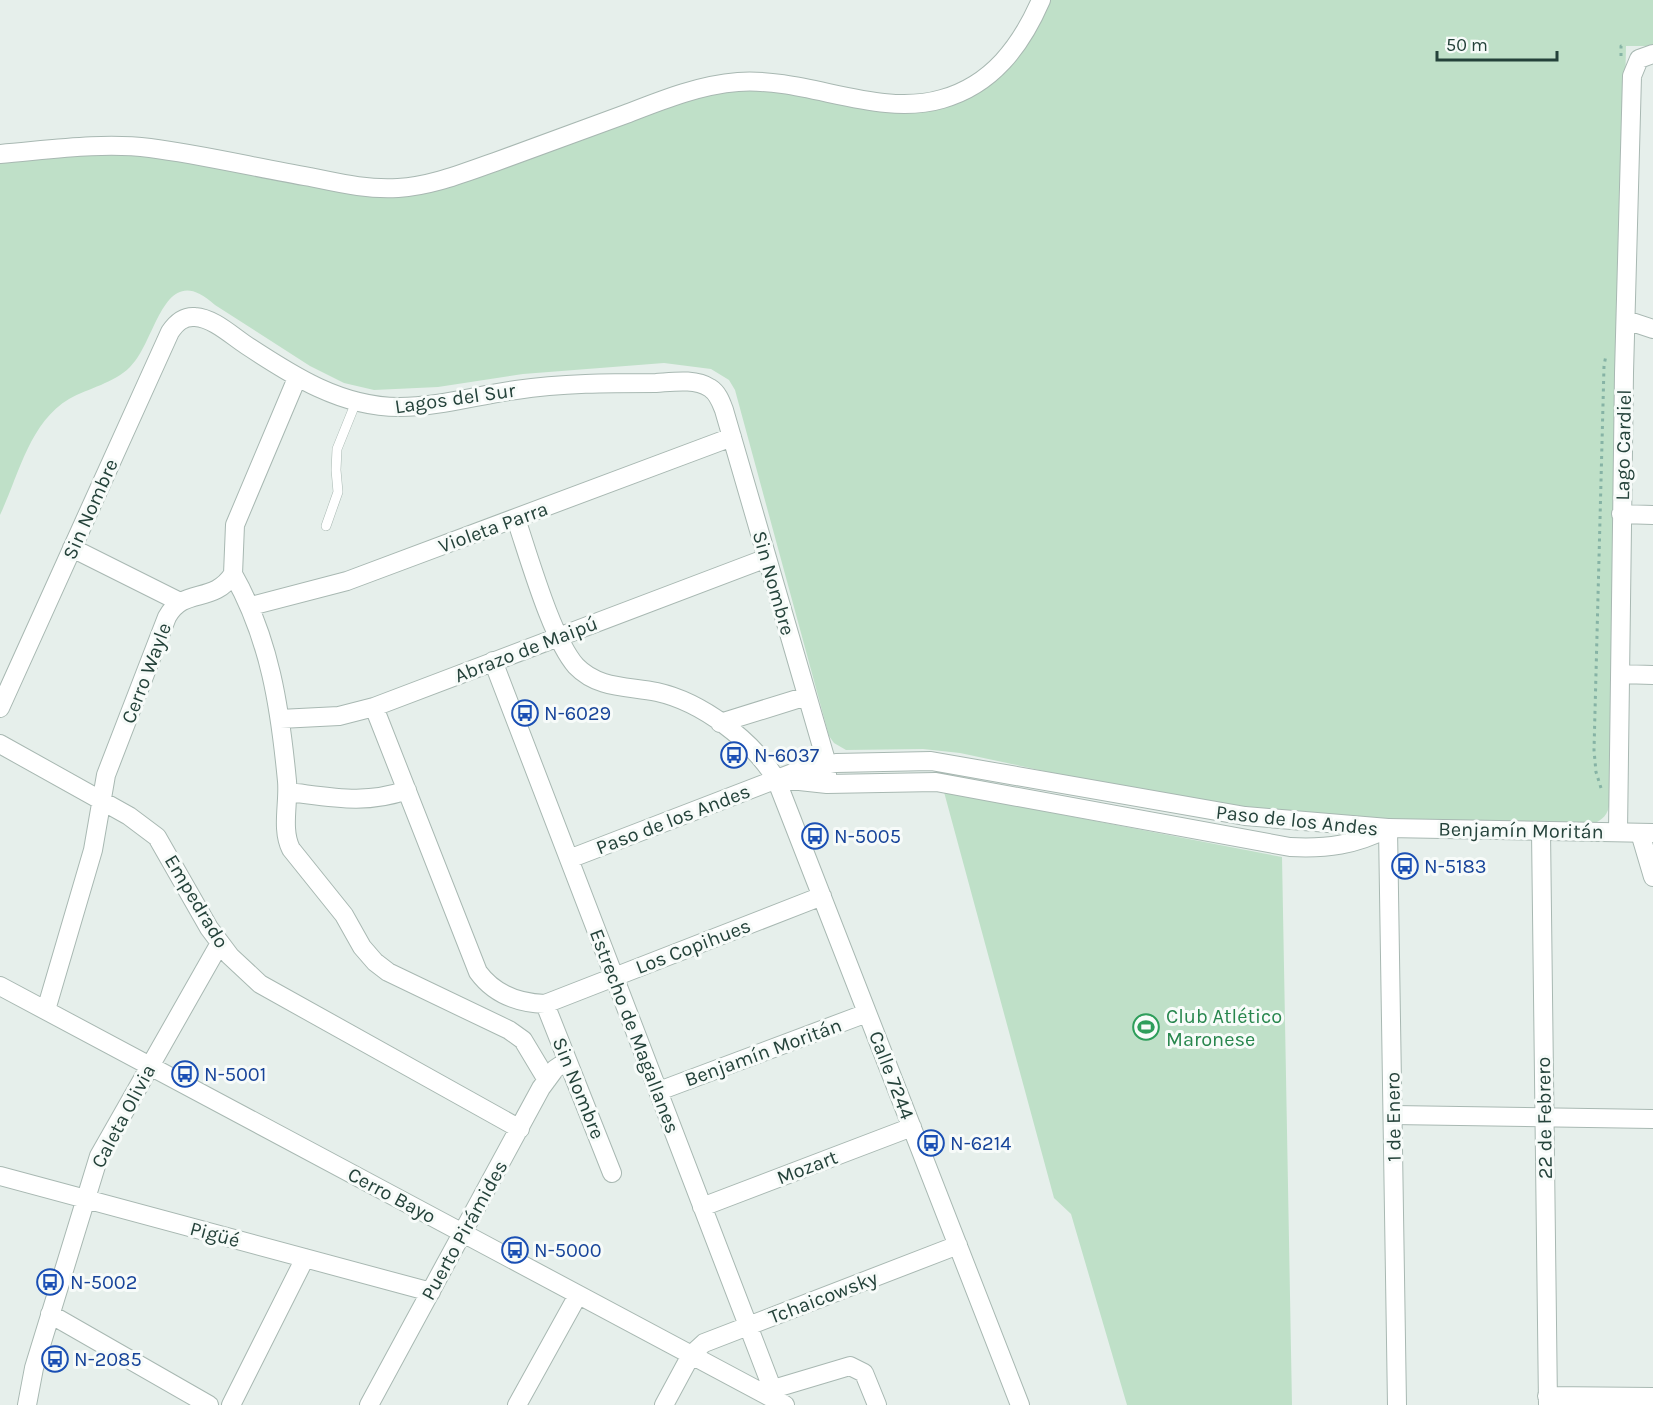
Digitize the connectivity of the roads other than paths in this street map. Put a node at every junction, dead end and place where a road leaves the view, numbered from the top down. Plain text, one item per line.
1 (1041, 0) edge
2 (1646, 56) edge
3 (0, 154) edge
4 (188, 317) joint
5 (1626, 320) junction
6 (1653, 328) edge
7 (297, 378) junction
8 (709, 387) joint
9 (356, 402) junction
10 (732, 437) junction
11 (1621, 514) junction
12 (1653, 515) edge
13 (516, 519) junction
14 (326, 526) dead end
15 (72, 548) junction
16 (767, 558) junction
17 (233, 574) junction
18 (178, 601) junction
19 (251, 606) junction
20 (559, 636) junction
21 (493, 661) junction
22 (1620, 674) junction
23 (1653, 675) edge
24 (807, 696) junction
25 (374, 706) junction
26 (0, 708) edge
27 (280, 719) junction
28 (720, 723) junction
29 (0, 744) edge
30 (827, 764) junction
31 (776, 779) junction
32 (827, 784) junction
33 (407, 790) junction
34 (288, 792) junction
35 (101, 800) junction
36 (1388, 828) junction
37 (1541, 831) junction
38 (1618, 832) junction
39 (1646, 833) edge
40 (569, 859) junction
41 (1653, 876) edge
42 (822, 896) junction
43 (220, 944) junction
44 (614, 977) junction
45 (0, 986) edge
46 (537, 1003) junction
47 (46, 1010) junction
48 (867, 1013) junction
49 (567, 1061) junction
50 (150, 1066) junction
51 (547, 1080) junction
52 (659, 1091) junction
53 (1393, 1115) junction
54 (1544, 1117) junction
55 (1653, 1119) edge
56 (912, 1127) junction
57 (520, 1129) junction
58 (612, 1173) dead end
59 (0, 1176) edge
60 (84, 1198) junction
61 (702, 1207) junction
62 (463, 1233) junction
63 (958, 1245) junction
64 (305, 1258) junction
65 (431, 1292) junction
66 (578, 1295) junction
67 (50, 1314) junction
68 (748, 1325) junction
69 (691, 1355) junction
70 (1653, 1396) edge
71 (778, 1398) edge
72 (1547, 1401) edge
73 (27, 1405) edge
74 (209, 1405) edge
75 (231, 1405) edge
76 (369, 1405) edge
77 (517, 1405) edge
78 (664, 1405) edge
79 (877, 1405) edge
80 (1020, 1405) edge
81 (1397, 1405) edge

1 - 3 street
2 - 5 street, Lago Cardiel
4 - 7 street, Lagos del Sur
4 - 15 street, Sin Nombre
5 - 6 street
5 - 11 street, Lago Cardiel
7 - 9 street, Lagos del Sur
7 - 17 street
8 - 9 street, Lagos del Sur
8 - 10 street, Sin Nombre
9 - 14 lane
10 - 13 street, Violeta Parra
10 - 16 street, Sin Nombre
11 - 12 street
11 - 22 street, Lago Cardiel
13 - 19 street, Violeta Parra
13 - 20 street
15 - 18 street
15 - 26 street, Sin Nombre
16 - 20 street, Abrazo de Maipú
16 - 24 street, Sin Nombre
17 - 18 street, Cerro Wayle
17 - 19 street
18 - 35 street, Cerro Wayle
19 - 27 street
20 - 21 street, Abrazo de Maipú
20 - 28 street
21 - 25 street, Abrazo de Maipú
21 - 40 street, Estrecho de Magallanes
22 - 23 street
22 - 38 street, Lago Cardiel
24 - 28 street
24 - 30 street, Sin Nombre
25 - 27 street, Abrazo de Maipú
25 - 33 street
27 - 34 street
28 - 31 street
29 - 35 street, Empedrado
30 - 31 street, Paso de los Andes
30 - 32 street, Sin Nombre
30 - 36 street, Paso de los Andes
31 - 32 street, Paso de los Andes
31 - 40 street, Paso de los Andes
31 - 42 street, Calle 7244
32 - 36 street, Paso de los Andes
33 - 34 street
33 - 46 street
34 - 51 street
35 - 43 street, Empedrado
35 - 47 street, Cerro Wayle
36 - 37 street, Benjamín Moritán
36 - 53 street, 1 de Enero
37 - 38 street, Benjamín Moritán
37 - 54 street, 22 de Febrero
38 - 39 street, Benjamín Moritán
39 - 41 street
40 - 44 street, Estrecho de Magallanes
42 - 44 street, Los Copihues
42 - 48 street, Calle 7244
43 - 50 street, Caleta Olivia
43 - 57 street, Empedrado
44 - 46 street, Los Copihues
44 - 52 street, Estrecho de Magallanes
45 - 47 street, Cerro Bayo
46 - 49 street, Sin Nombre
47 - 50 street, Cerro Bayo
48 - 52 street, Benjamín Moritán
48 - 56 street, Calle 7244
49 - 51 street, Puerto Pirámides
49 - 58 street, Sin Nombre
50 - 60 street, Caleta Olivia
50 - 62 street, Cerro Bayo
51 - 57 street, Puerto Pirámides
52 - 61 street, Estrecho de Magallanes
53 - 54 street
53 - 81 street, 1 de Enero
54 - 55 street
54 - 72 street, 22 de Febrero
56 - 61 street, Mozart
56 - 63 street, Calle 7244
57 - 62 street, Puerto Pirámides
59 - 60 street, Pigüé
60 - 64 street, Pigüé
60 - 67 street, Caleta Olivia
61 - 68 street, Estrecho de Magallanes
62 - 65 street, Puerto Pirámides
62 - 66 street, Cerro Bayo
63 - 68 street, Tchaicowsky
63 - 80 street, Calle 7244
64 - 65 street, Pigüé
64 - 75 street
65 - 76 street, Puerto Pirámides
66 - 69 street, Cerro Bayo
66 - 77 street
67 - 73 street, Caleta Olivia
67 - 74 street
68 - 69 street, Tchaicowsky
68 - 71 street, Estrecho de Magallanes
69 - 71 street, Cerro Bayo
69 - 78 street
70 - 72 street
71 - 79 street

